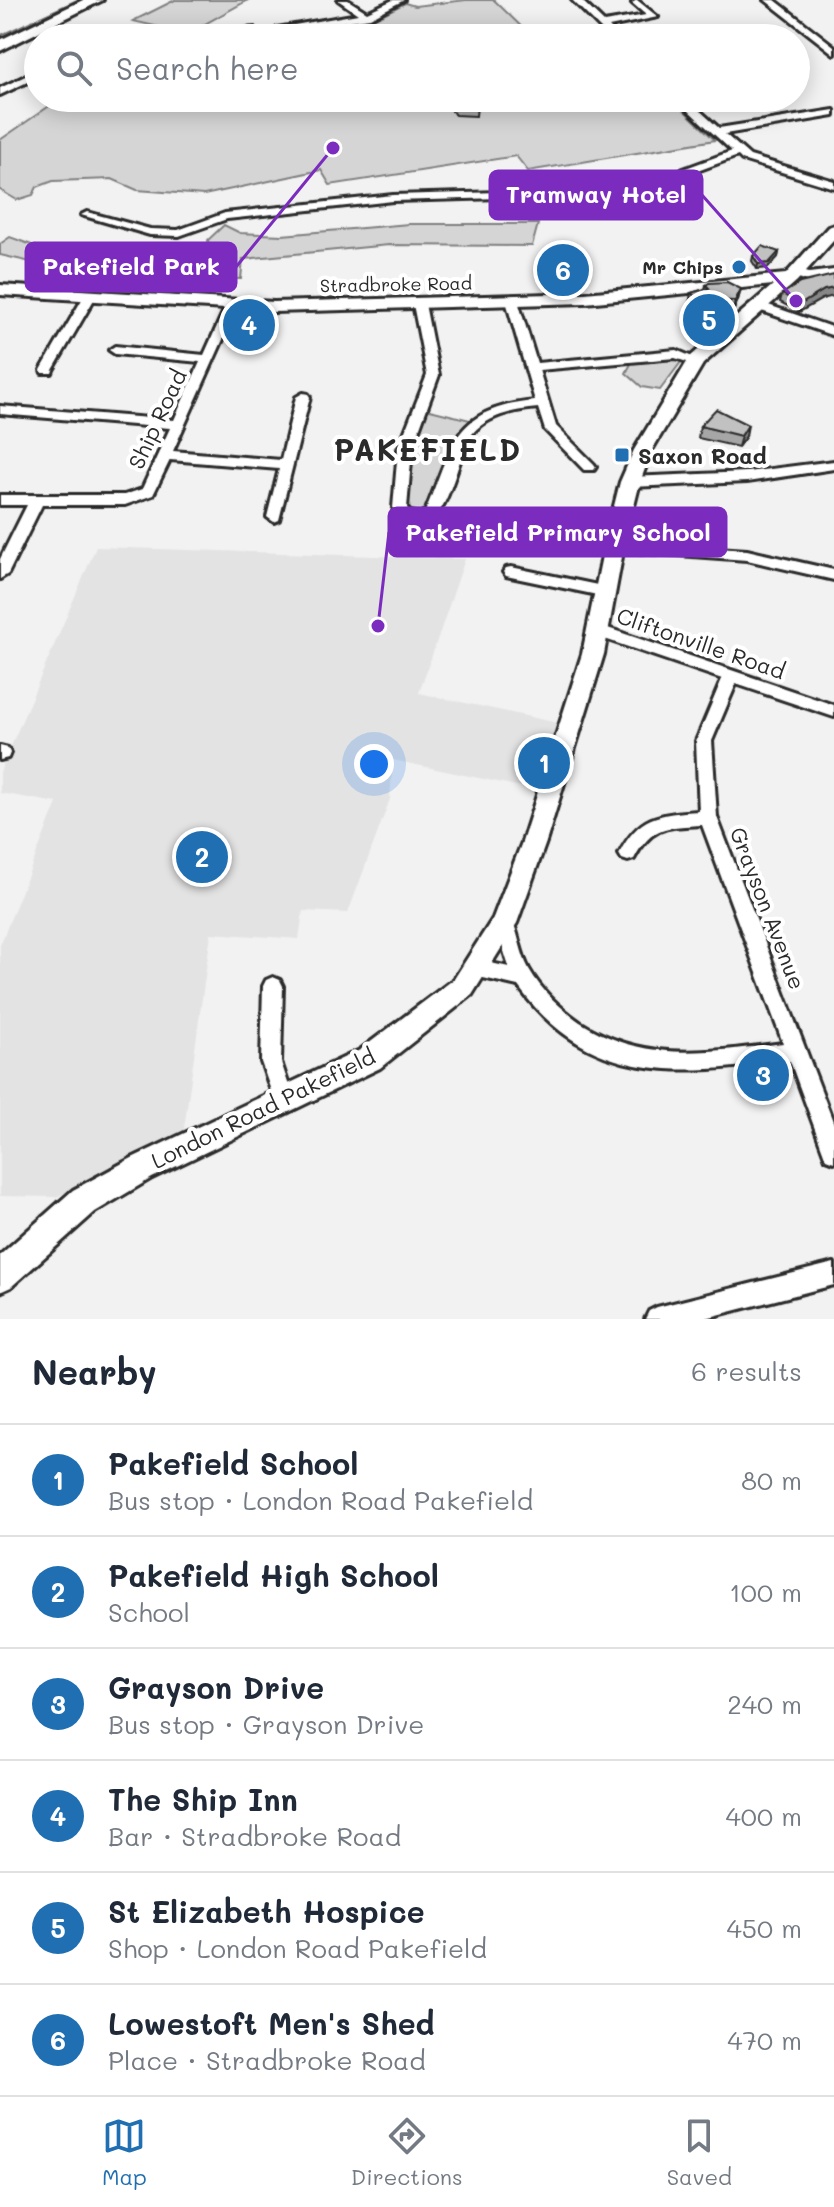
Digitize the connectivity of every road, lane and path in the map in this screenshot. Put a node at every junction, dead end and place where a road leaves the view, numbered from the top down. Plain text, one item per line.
1 (95, 0) edge
2 (342, 0) edge
3 (400, 0) edge
4 (576, 0) edge
5 (769, 0) edge
6 (637, 3) dead end
7 (367, 16) junction
8 (45, 24) edge
9 (338, 24) edge
10 (600, 24) edge
11 (608, 24) edge
12 (800, 24) edge
13 (810, 32) edge
14 (24, 34) edge
15 (0, 46) edge
16 (834, 51) edge
17 (24, 80) edge
18 (19, 83) junction
19 (24, 85) edge
20 (0, 92) edge
21 (695, 112) edge
22 (834, 113) edge
23 (716, 132) junction
24 (739, 152) junction
25 (834, 185) edge
26 (97, 216) dead end
27 (834, 230) edge
28 (834, 274) edge
29 (793, 275) junction
30 (724, 286) junction
31 (0, 290) edge
32 (90, 296) junction
33 (512, 301) junction
34 (419, 304) junction
35 (758, 304) junction
36 (232, 306) junction
37 (834, 332) edge
38 (115, 350) dead end
39 (209, 359) junction
40 (696, 361) junction
41 (531, 367) junction
42 (47, 370) dead end
43 (303, 397) dead end
44 (542, 404) junction
45 (0, 410) edge
46 (180, 425) junction
47 (165, 455) junction
48 (287, 465) junction
49 (589, 467) dead end
50 (832, 467) edge
51 (630, 482) junction
52 (0, 500) edge
53 (36, 502) junction
54 (274, 517) dead end
55 (614, 546) junction
56 (511, 572) dead end
57 (0, 574) edge
58 (834, 575) edge
59 (607, 592) junction
60 (599, 631) junction
61 (731, 677) junction
62 (834, 711) edge
63 (708, 817) junction
64 (628, 854) dead end
65 (504, 923) junction
66 (477, 969) junction
67 (525, 979) junction
68 (273, 986) dead end
69 (796, 1051) junction
70 (284, 1101) junction
71 (834, 1152) edge
72 (834, 1274) edge
73 (0, 1276) edge
74 (657, 1319) edge

1 - 8 highway
2 - 7 street
3 - 7 street
4 - 10 street
5 - 12 street
6 - 11 street
7 - 9 street
13 - 16 street
14 - 15 highway
17 - 18 street
18 - 19 street
18 - 20 street
21 - 23 street
22 - 23 street
23 - 24 street
24 - 25 street
24 - 26 street
27 - 29 main road, London Road Pakefield
28 - 29 street
29 - 30 main road, Stradbroke Road
29 - 35 main road, London Road Pakefield
30 - 33 main road, Stradbroke Road
30 - 35 main road
31 - 32 main road, Stradbroke Road
32 - 36 main road, Stradbroke Road
32 - 42 street
33 - 34 main road, Stradbroke Road
33 - 41 street
34 - 36 main road, Stradbroke Road
34 - 44 street
35 - 37 street
35 - 40 main road, London Road Pakefield
36 - 39 street, Ship Road
38 - 39 street, Ship Road
39 - 46 street, Ship Road
40 - 41 street
40 - 51 main road, London Road Pakefield
41 - 44 street
43 - 48 street
44 - 49 street
45 - 46 street
46 - 47 street, Ship Road
47 - 48 street
47 - 53 street, Ship Road
48 - 54 street
50 - 51 street
51 - 55 main road, London Road Pakefield
52 - 53 street, Ship Road
53 - 57 street
55 - 58 street
55 - 59 main road, London Road Pakefield
56 - 59 street
59 - 60 main road, London Road Pakefield
60 - 61 street, Cliftonville Road
60 - 65 main road, London Road Pakefield
61 - 62 street, Cliftonville Road
61 - 63 street, Grayson Avenue
63 - 64 street
63 - 69 street, Grayson Avenue
65 - 66 main road, London Road Pakefield
65 - 67 street
66 - 67 street
66 - 70 main road, London Road Pakefield
67 - 69 street
68 - 70 street
69 - 71 street, Grayson Avenue
70 - 73 main road, London Road Pakefield
72 - 74 street

